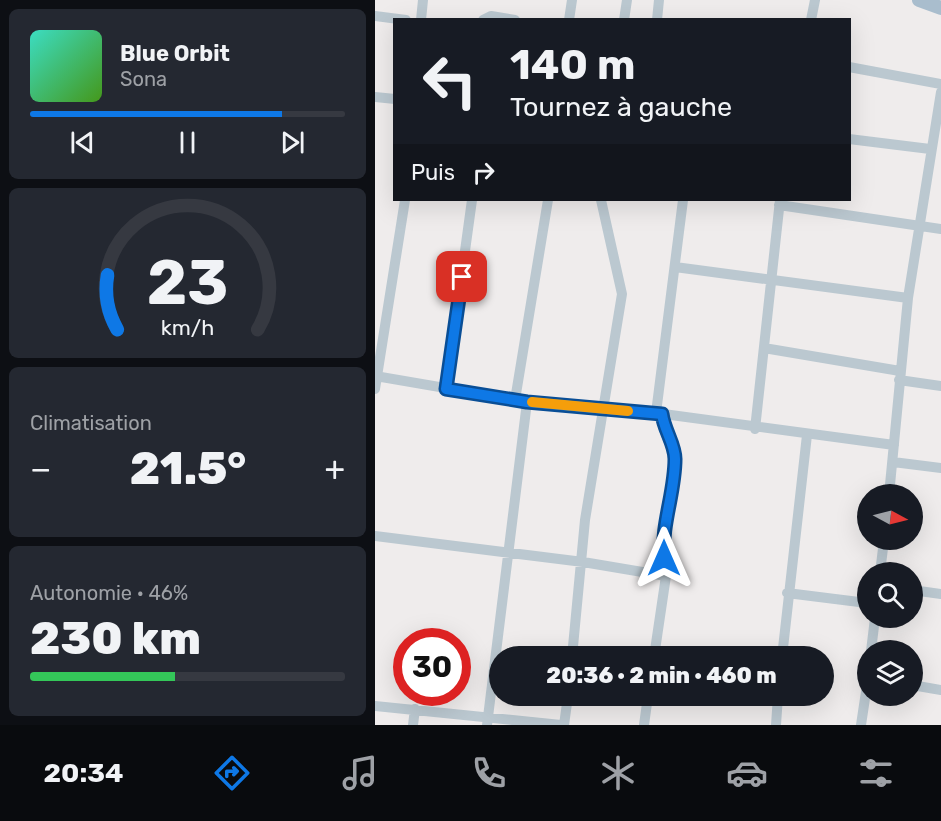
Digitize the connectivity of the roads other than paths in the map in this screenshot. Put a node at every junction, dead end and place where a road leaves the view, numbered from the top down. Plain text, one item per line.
1 (423, 0) edge
2 (572, 0) edge
3 (627, 0) edge
4 (659, 0) edge
5 (815, 0) edge
6 (919, 0) edge
7 (941, 8) edge
8 (375, 16) edge
9 (393, 18) edge
10 (421, 18) edge
11 (487, 18) edge
12 (503, 18) edge
13 (569, 18) edge
14 (624, 18) edge
15 (657, 18) edge
16 (811, 18) edge
17 (851, 67) edge
18 (941, 84) edge
19 (375, 97) edge
20 (393, 99) edge
21 (940, 99) edge
22 (851, 138) edge
23 (930, 149) junction
24 (405, 201) edge
25 (471, 201) edge
26 (548, 201) edge
27 (601, 201) edge
28 (683, 201) edge
29 (779, 202) edge
30 (918, 226) junction
31 (941, 229) edge
32 (675, 267) junction
33 (772, 279) junction
34 (907, 298) junction
35 (764, 348) junction
36 (900, 375) junction
37 (376, 376) edge
38 (941, 386) edge
39 (375, 389) edge
40 (446, 389) junction
41 (521, 401) junction
42 (602, 408) junction
43 (659, 414) junction
44 (755, 429) junction
45 (807, 435) junction
46 (894, 445) junction
47 (893, 462) junction
48 (941, 468) edge
49 (890, 484) edge
50 (375, 536) edge
51 (509, 552) junction
52 (583, 562) junction
53 (666, 576) junction
54 (923, 592) edge
55 (787, 593) junction
56 (941, 594) edge
57 (857, 602) edge
58 (573, 646) edge
59 (656, 646) edge
60 (783, 646) edge
61 (923, 688) edge
62 (941, 690) edge
63 (375, 706) edge
64 (566, 706) edge
65 (647, 706) edge
66 (778, 706) edge
67 (864, 706) edge
68 (415, 709) junction
69 (487, 722) edge
70 (413, 725) edge
71 (562, 725) edge
72 (644, 725) edge
73 (776, 725) edge
74 (861, 725) edge

1 - 10 street
2 - 13 street
3 - 14 street
4 - 15 street
5 - 16 street
6 - 7 main road
8 - 9 street
11 - 12 street
17 - 18 street
19 - 20 street
21 - 23 street
22 - 23 street
23 - 30 street
24 - 37 street
25 - 40 street
26 - 41 street
27 - 42 street
28 - 32 street
29 - 30 street
29 - 33 street
30 - 31 street
30 - 34 street
32 - 33 street
32 - 43 street
33 - 34 street
33 - 35 street
34 - 36 street
35 - 36 street
35 - 44 street
36 - 38 street
36 - 46 street
37 - 39 street
37 - 40 street
40 - 41 street
41 - 42 street
41 - 51 street
42 - 43 street
42 - 52 street
43 - 44 street
43 - 53 street
44 - 45 street
45 - 46 street
45 - 55 street
46 - 47 street
47 - 48 street
47 - 49 street
50 - 51 street
51 - 52 street
51 - 69 street
52 - 53 street
52 - 58 street
53 - 59 street
54 - 56 street
55 - 57 street
55 - 60 street
61 - 62 street
63 - 68 street
64 - 71 street
65 - 72 street
66 - 73 street
67 - 74 street
68 - 69 street
68 - 70 street
69 - 71 street

